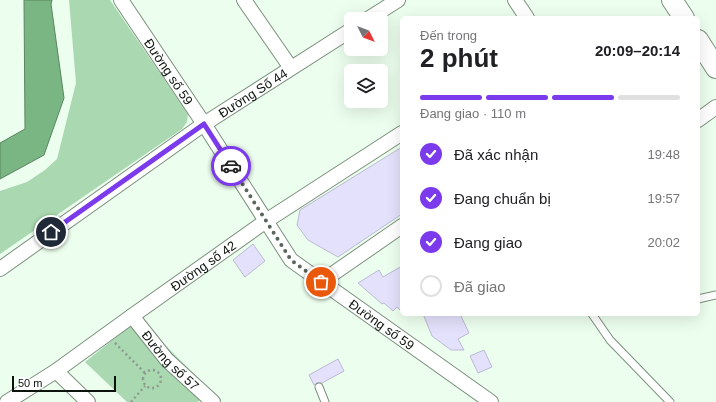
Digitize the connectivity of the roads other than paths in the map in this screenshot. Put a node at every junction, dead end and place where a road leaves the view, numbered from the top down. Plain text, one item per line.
1 (120, 0) edge
2 (244, 0) edge
3 (398, 0) edge
4 (515, 0) edge
5 (672, 0) edge
6 (379, 12) edge
7 (526, 16) edge
8 (683, 16) edge
9 (344, 35) edge
10 (700, 43) edge
11 (292, 68) junction
12 (716, 68) edge
13 (716, 107) edge
14 (700, 119) edge
15 (204, 124) junction
16 (400, 134) edge
17 (266, 221) junction
18 (400, 227) edge
19 (0, 269) edge
20 (321, 282) junction
21 (716, 295) edge
22 (700, 299) edge
23 (132, 316) junction
24 (593, 316) edge
25 (56, 372) junction
26 (319, 387) dead end
27 (7, 402) edge
28 (88, 402) edge
29 (213, 402) edge
30 (325, 402) edge
31 (491, 402) edge
32 (670, 402) edge

1 - 15 street, Đường số 59
2 - 11 street
3 - 6 street
4 - 7 street
5 - 8 main road
9 - 11 street, Đường Số 44
10 - 12 main road
11 - 15 street, Đường Số 44
13 - 14 street
15 - 17 street, Đường số 59
15 - 19 street, Đường Số 44
16 - 17 street, Đường số 42
17 - 20 street, Đường số 59
17 - 23 street, Đường số 42
18 - 20 street
20 - 31 street, Đường số 59
21 - 22 lane
23 - 25 street, Đường số 42
23 - 29 street, Đường số 57
24 - 32 lane
25 - 27 street, Đường số 42
25 - 28 street
26 - 30 lane

